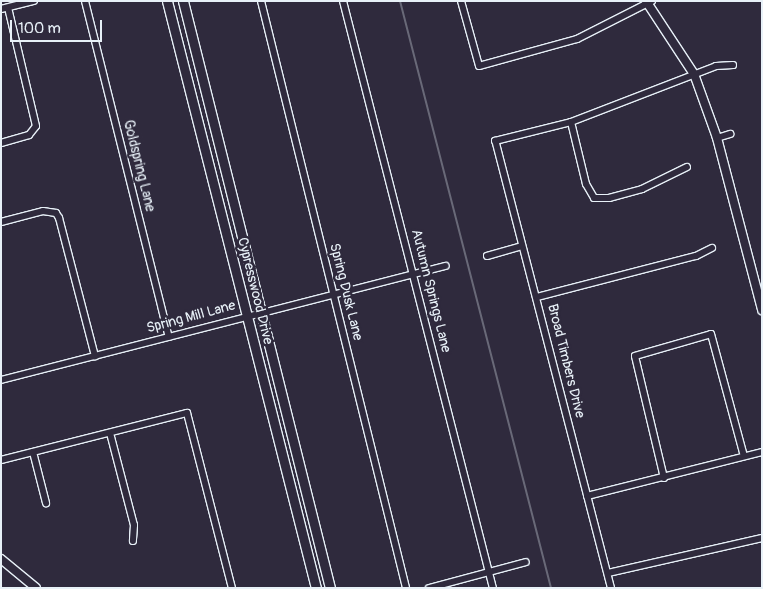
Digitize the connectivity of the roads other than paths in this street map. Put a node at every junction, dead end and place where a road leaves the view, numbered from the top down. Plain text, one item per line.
1 (34, 1) edge
2 (85, 1) edge
3 (167, 1) edge
4 (183, 1) edge
5 (262, 1) edge
6 (343, 1) edge
7 (461, 1) edge
8 (649, 2) edge
9 (4, 9) edge
10 (733, 65) dead end
11 (694, 74) junction
12 (571, 122) junction
13 (216, 134) junction
14 (730, 134) dead end
15 (202, 136) junction
16 (717, 138) junction
17 (1, 143) edge
18 (687, 167) dead end
19 (1, 222) edge
20 (522, 246) junction
21 (712, 248) dead end
22 (487, 256) dead end
23 (446, 266) dead end
24 (414, 275) junction
25 (334, 295) junction
26 (537, 297) junction
27 (762, 310) edge
28 (261, 312) junction
29 (247, 315) junction
30 (169, 337) junction
31 (95, 356) junction
32 (1, 380) edge
33 (110, 433) junction
34 (33, 452) junction
35 (762, 452) edge
36 (744, 456) junction
37 (1, 460) edge
38 (299, 461) junction
39 (284, 465) junction
40 (664, 478) junction
41 (587, 496) junction
42 (46, 503) dead end
43 (762, 538) edge
44 (133, 541) dead end
45 (2, 560) edge
46 (526, 562) dead end
47 (489, 571) junction
48 (608, 573) junction
49 (36, 588) edge
50 (232, 588) edge
51 (316, 588) edge
52 (330, 588) edge
53 (406, 588) edge
54 (429, 588) edge
55 (494, 588) edge
56 (612, 588) edge

1 - 9 street
2 - 30 street, Goldspring Lane
3 - 15 main road, Cypresswood Drive
4 - 13 main road, Cypresswood Drive
5 - 25 street, Spring Dusk Lane
6 - 24 street, Autumn Springs Lane
7 - 8 street
8 - 11 street
9 - 17 street
10 - 11 street
11 - 12 street
11 - 16 street
12 - 18 street
12 - 20 street, Broad Timbers Drive
13 - 15 main road
13 - 28 main road, Cypresswood Drive
14 - 16 street
15 - 29 main road, Cypresswood Drive
16 - 27 street
19 - 31 street
20 - 22 street
20 - 26 street, Broad Timbers Drive
21 - 26 street
23 - 24 street, Spring Mill Lane
24 - 25 street, Spring Mill Lane
24 - 47 street, Autumn Springs Lane
25 - 28 street, Spring Mill Lane
25 - 53 street, Spring Dusk Lane
26 - 41 street, Broad Timbers Drive
28 - 29 street, Spring Mill Lane
28 - 38 main road, Cypresswood Drive
29 - 30 street, Spring Mill Lane
29 - 39 main road, Cypresswood Drive
30 - 31 street, Spring Mill Lane
31 - 32 street, Spring Mill Lane
33 - 34 street
33 - 44 street
33 - 50 street
34 - 37 street
34 - 42 street
35 - 36 street
36 - 40 street
36 - 40 street
38 - 39 main road
38 - 52 main road, Cypresswood Drive
39 - 51 main road, Cypresswood Drive
40 - 41 street
41 - 48 street, Broad Timbers Drive
43 - 48 street
45 - 49 street
46 - 47 street
47 - 54 street
47 - 55 street, Autumn Springs Lane
48 - 56 street, Broad Timbers Drive

